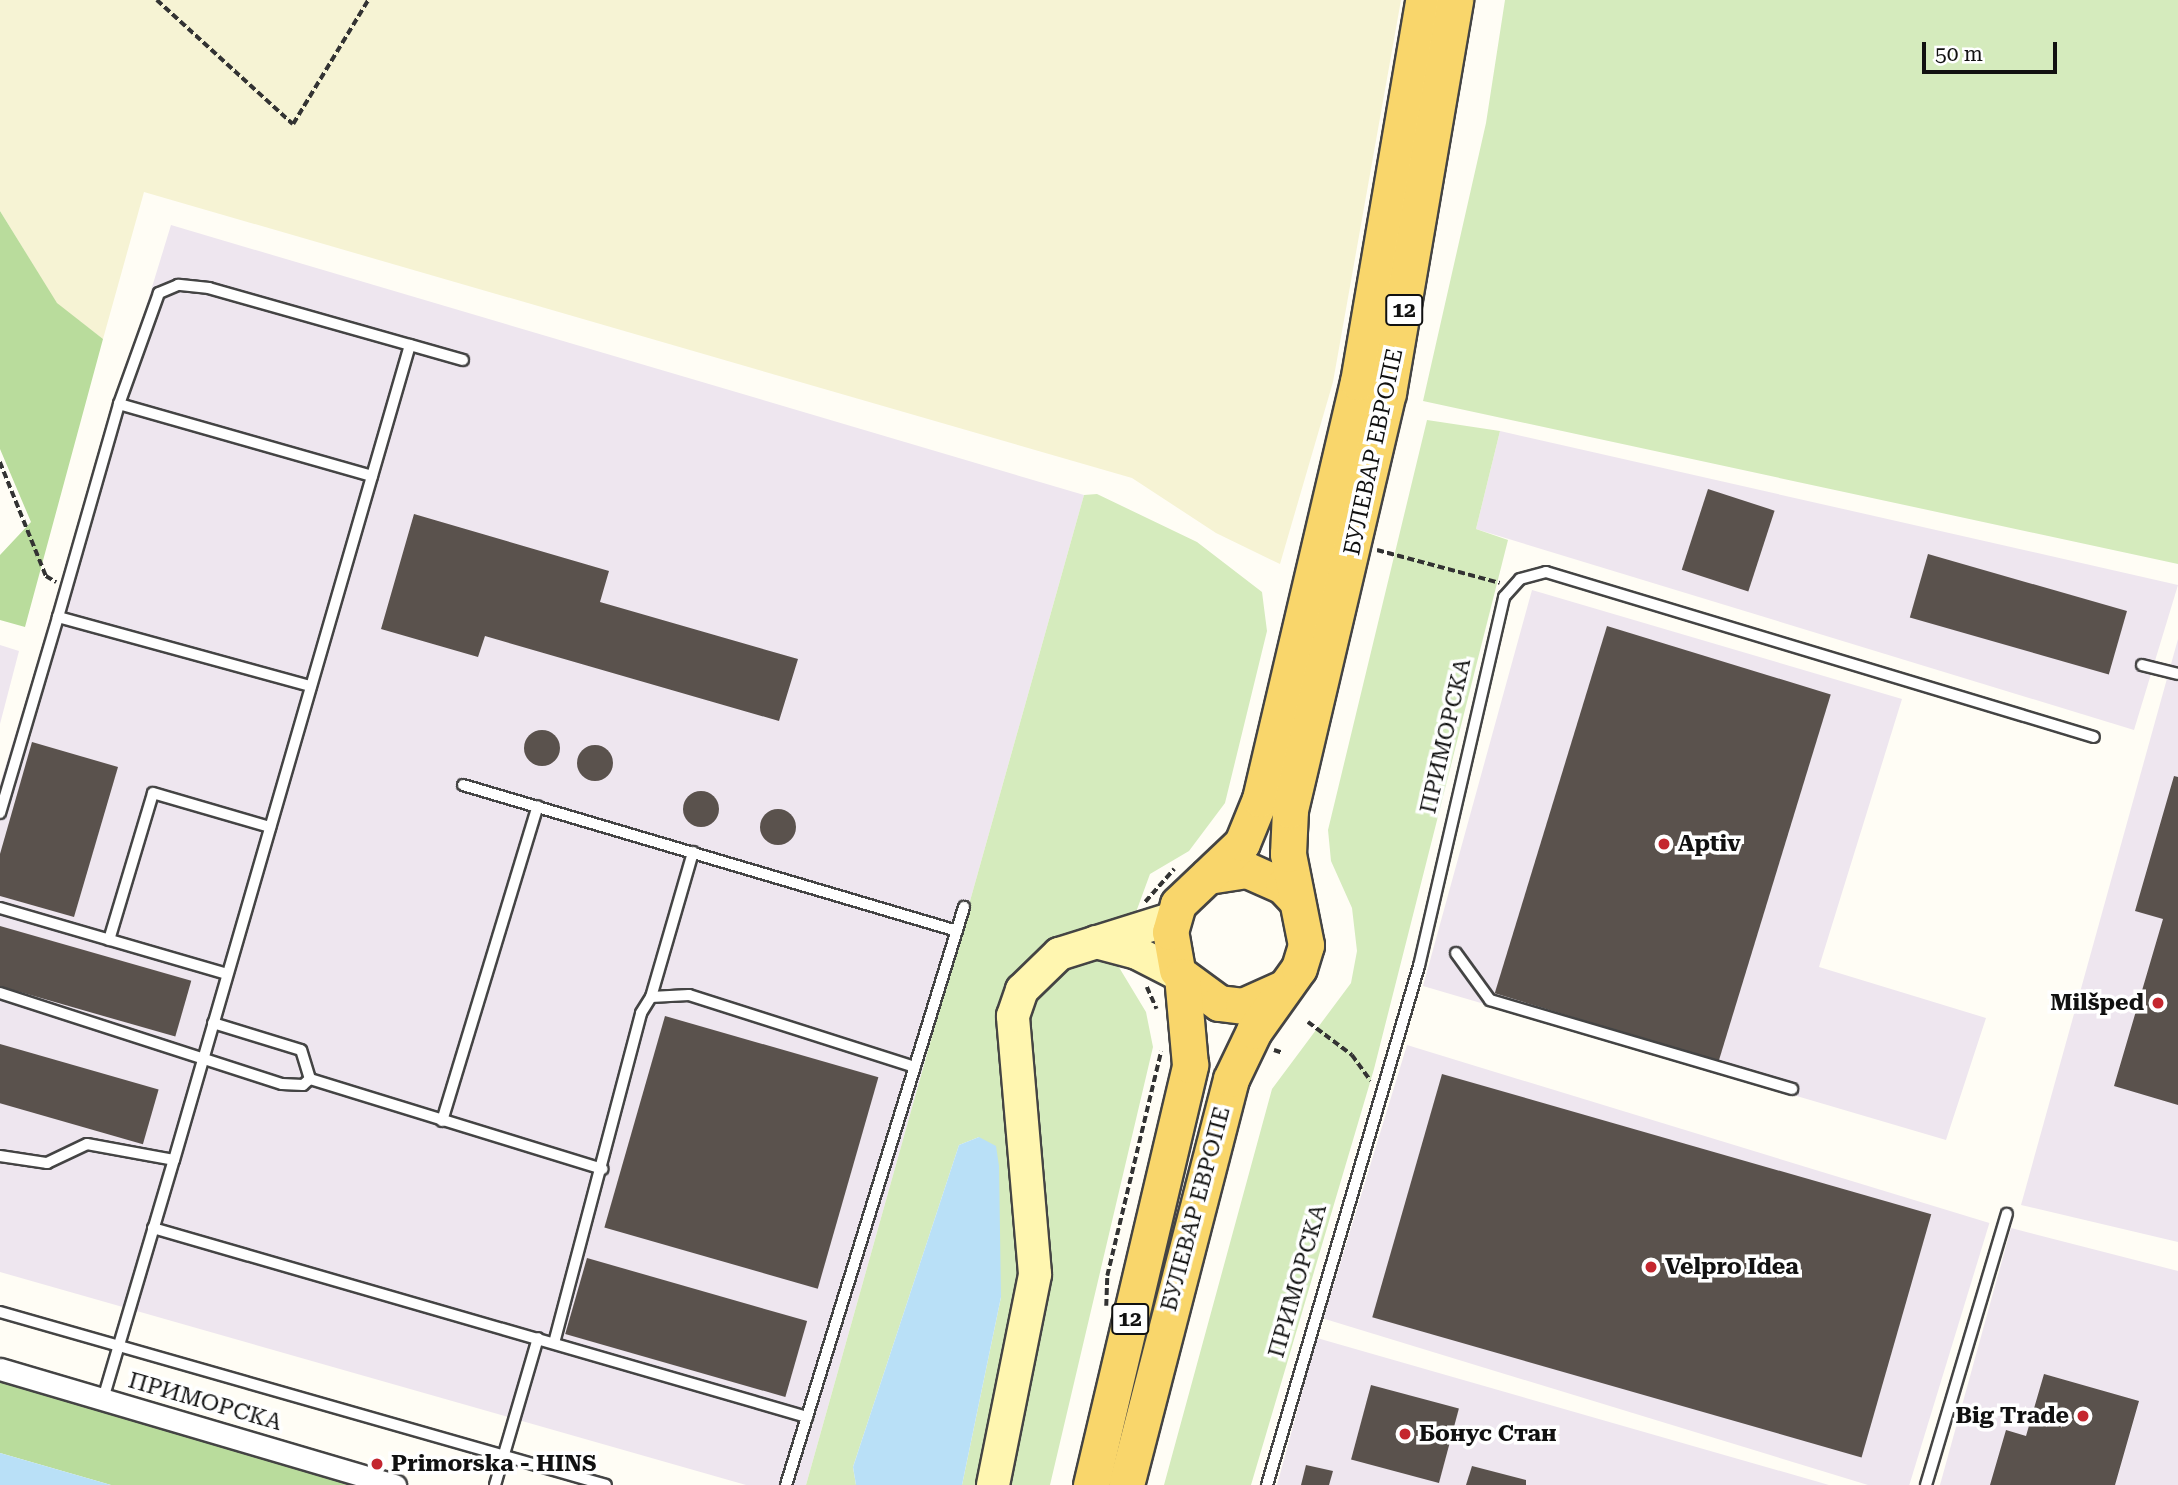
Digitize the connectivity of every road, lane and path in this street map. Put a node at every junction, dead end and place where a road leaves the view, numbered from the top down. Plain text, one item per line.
1 (157, 0) edge
2 (368, 0) edge
3 (1423, 0) edge
4 (1455, 0) edge
5 (410, 345) junction
6 (463, 360) dead end
7 (119, 404) junction
8 (0, 462) edge
9 (372, 476) junction
10 (1377, 550) dead end
11 (1513, 587) junction
12 (67, 588) junction
13 (58, 617) junction
14 (2142, 665) dead end
15 (2178, 674) edge
16 (311, 686) junction
17 (2094, 737) dead end
18 (463, 785) dead end
19 (538, 806) junction
20 (0, 813) edge
21 (270, 827) junction
22 (693, 852) junction
23 (1208, 876) junction
24 (1296, 901) junction
25 (964, 907) dead end
26 (0, 908) edge
27 (1171, 919) junction
28 (957, 931) junction
29 (108, 940) junction
30 (1096, 942) junction
31 (1456, 953) dead end
32 (1179, 973) junction
33 (227, 974) junction
34 (1285, 987) junction
35 (0, 993) edge
36 (651, 998) junction
37 (1308, 1022) dead end
38 (213, 1023) junction
39 (202, 1058) junction
40 (915, 1067) junction
41 (310, 1079) junction
42 (1792, 1089) dead end
43 (1381, 1094) junction
44 (442, 1121) junction
45 (0, 1156) edge
46 (174, 1160) junction
47 (602, 1168) junction
48 (2007, 1214) dead end
49 (153, 1228) junction
50 (0, 1312) edge
51 (538, 1338) junction
52 (554, 1343) junction
53 (118, 1347) junction
54 (0, 1369) edge
55 (103, 1399) junction
56 (807, 1417) junction
57 (504, 1456) junction
58 (395, 1485) edge
59 (495, 1485) edge
60 (606, 1485) edge
61 (786, 1485) edge
62 (993, 1485) edge
63 (1091, 1485) edge
64 (1126, 1485) edge
65 (1267, 1485) edge
66 (1926, 1485) edge

1 - 2 path
3 - 23 main road, БУЛЕВАР ЕВРОПЕ / 12
4 - 24 main road, БУЛЕВАР ЕВРОПЕ / 12
5 - 6 lane
5 - 7 lane
5 - 9 lane
7 - 9 lane
7 - 12 lane
8 - 12 path
9 - 16 lane
10 - 11 path
11 - 17 lane
11 - 43 lane, ПРИМОРСКА
12 - 13 lane
13 - 16 lane
13 - 20 lane
14 - 15 lane
16 - 21 lane
18 - 19 lane
19 - 22 lane
19 - 44 lane
21 - 29 lane
21 - 33 lane
22 - 28 lane
22 - 36 lane
23 - 24 main road
23 - 27 main road, БУЛЕВАР ЕВРОПЕ / 12
24 - 34 main road, БУЛЕВАР ЕВРОПЕ / 12
25 - 28 lane
26 - 29 lane
27 - 30 street
27 - 32 main road, БУЛЕВАР ЕВРОПЕ / 12
28 - 40 lane
29 - 33 lane
30 - 32 street
30 - 62 street
31 - 42 lane
32 - 34 main road
32 - 63 main road, БУЛЕВАР ЕВРОПЕ / 12
33 - 38 lane
34 - 64 main road, БУЛЕВАР ЕВРОПЕ / 12
35 - 39 lane
36 - 40 lane
36 - 47 lane
37 - 43 path
38 - 39 lane
38 - 41 lane
39 - 41 lane
39 - 46 lane
40 - 56 lane
41 - 44 lane
43 - 65 lane, ПРИМОРСКА
44 - 47 lane
45 - 46 lane
46 - 49 lane
47 - 52 lane
48 - 66 lane
49 - 51 lane
49 - 53 lane
50 - 53 lane
51 - 52 lane
51 - 57 lane
52 - 56 lane
53 - 55 lane
53 - 57 lane
54 - 55 street, ПРИМОРСКА
55 - 58 street, ПРИМОРСКА
56 - 61 lane
57 - 59 lane
57 - 60 lane

